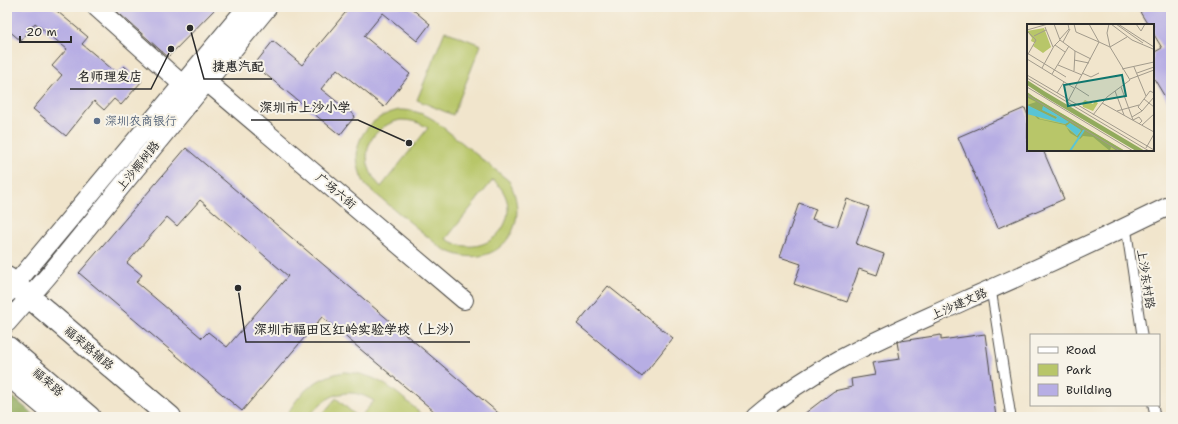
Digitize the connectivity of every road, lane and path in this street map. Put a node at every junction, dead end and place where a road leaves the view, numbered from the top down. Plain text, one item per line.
1 (96, 7) edge
2 (247, 7) edge
3 (268, 7) edge
4 (207, 82) junction
5 (184, 85) junction
6 (1171, 205) edge
7 (1126, 227) junction
8 (15, 288) edge
9 (991, 289) junction
10 (464, 300) dead end
11 (7, 323) edge
12 (1142, 334) edge
13 (7, 347) edge
14 (7, 373) edge
15 (1153, 406) edge
16 (59, 417) edge
17 (89, 417) edge
18 (170, 417) edge
19 (755, 417) edge
20 (1010, 417) edge
21 (1155, 417) edge

1 - 5 street
2 - 5 street, 上沙椰树路
3 - 4 street, 上沙椰树路
4 - 8 street, 上沙椰树路
4 - 10 street, 广场六街
5 - 8 street, 上沙椰树路
6 - 7 street, 上沙建文路
7 - 9 street, 上沙建文路
7 - 12 lane, 上沙东村路
8 - 11 street, 上沙椰树路
8 - 18 street, 福荣路辅路
9 - 19 street, 上沙建文路
9 - 20 lane
13 - 17 street, 福荣路
14 - 16 street, 福荣路
15 - 21 lane

